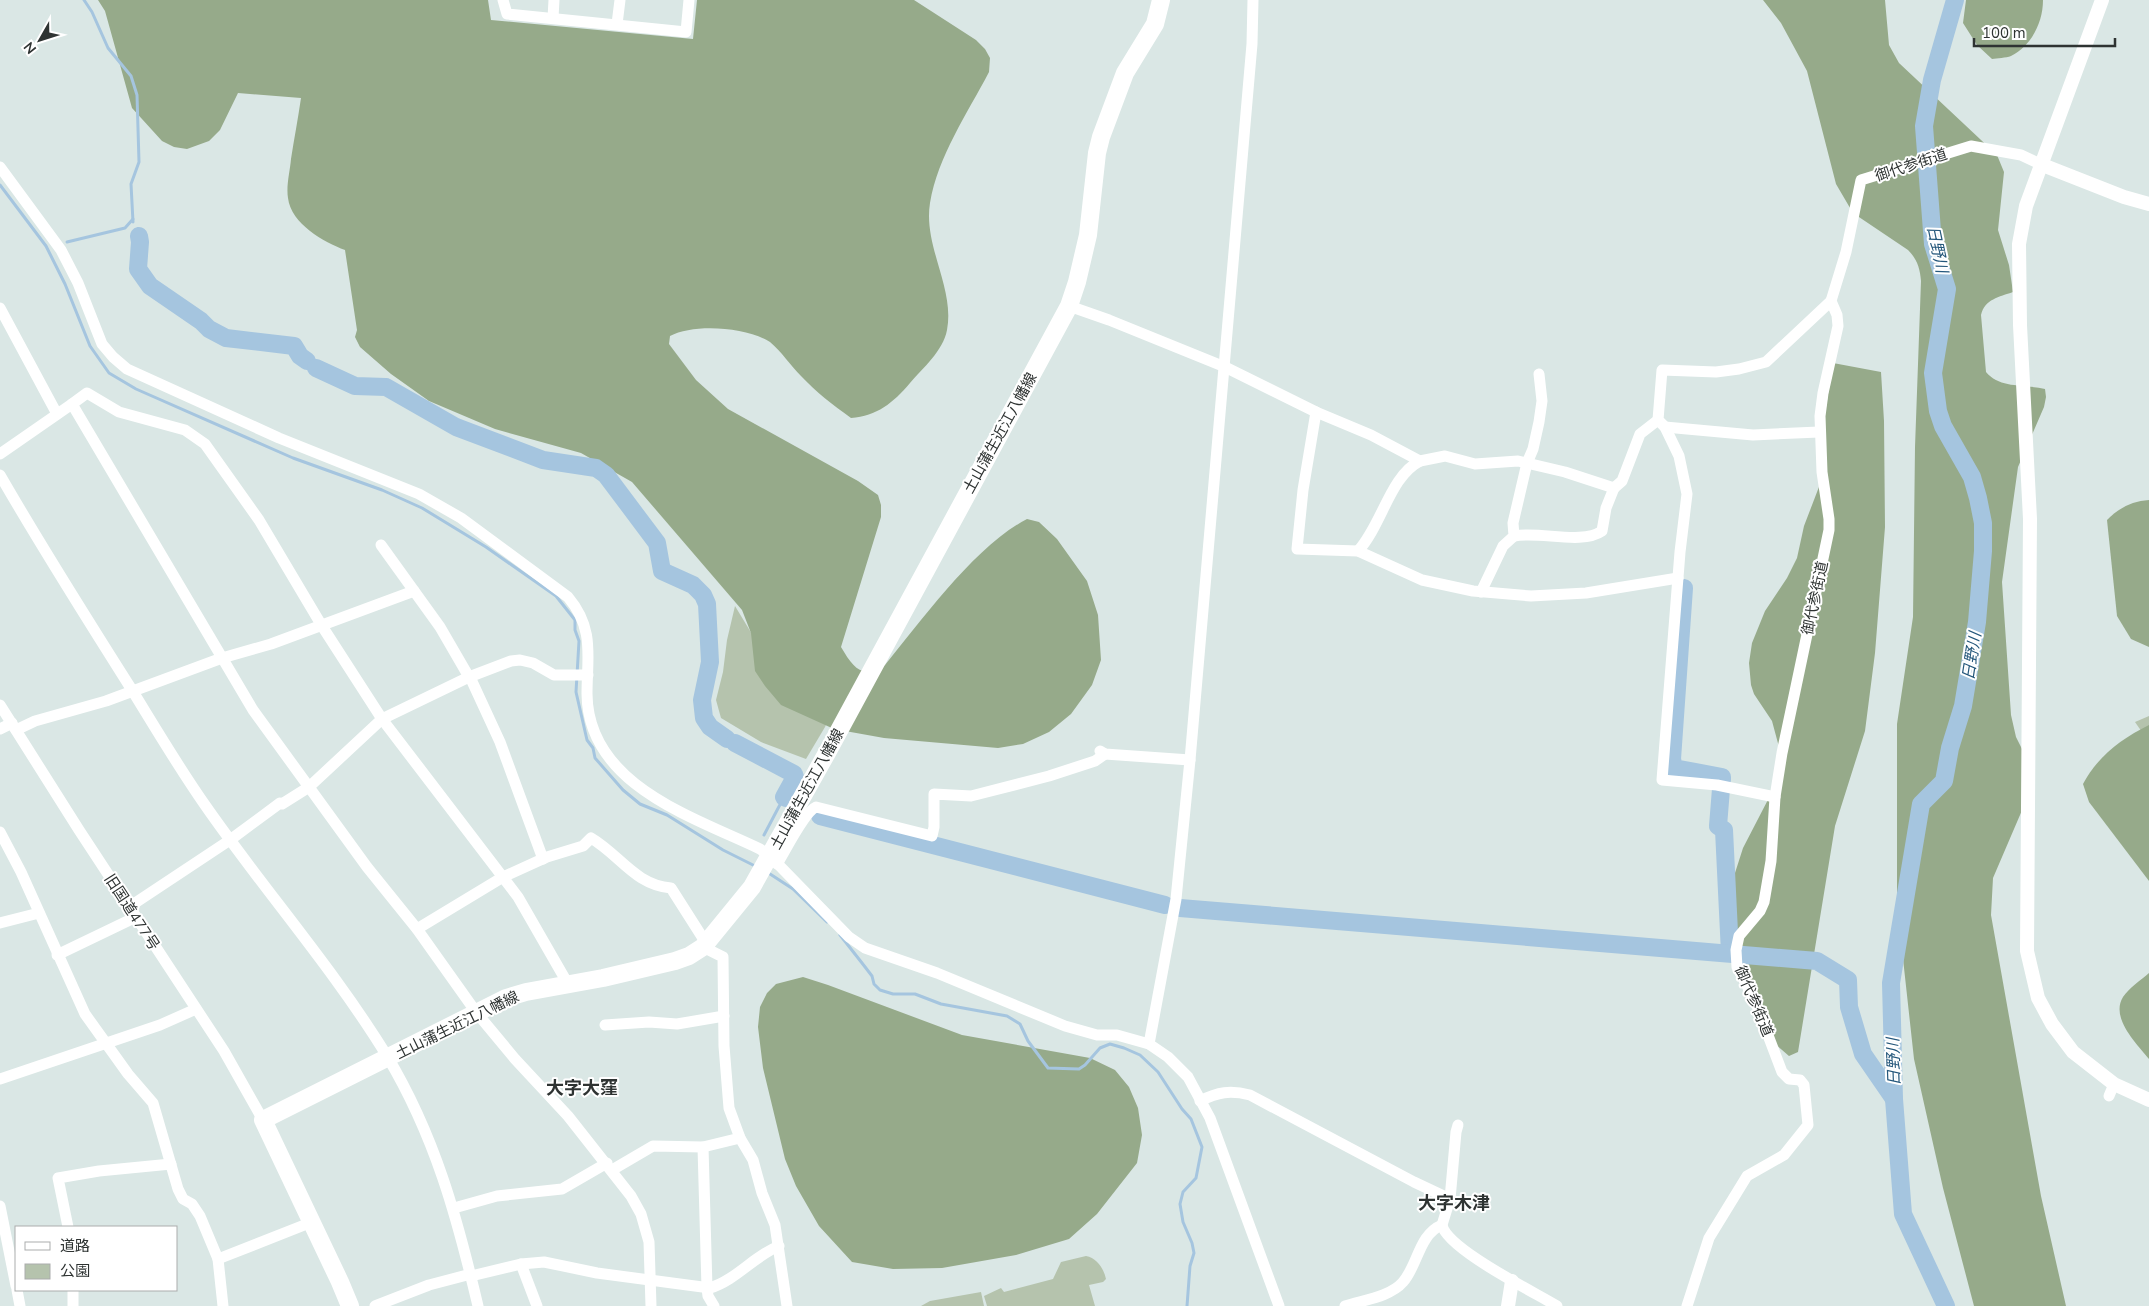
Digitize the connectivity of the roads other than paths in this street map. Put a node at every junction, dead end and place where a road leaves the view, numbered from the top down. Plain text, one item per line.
1 (504, 0) edge
2 (554, 0) edge
3 (620, 0) edge
4 (689, 0) edge
5 (1161, 0) edge
6 (1252, 0) edge
7 (2102, 0) edge
8 (553, 18) junction
9 (617, 24) junction
10 (2040, 164) junction
11 (0, 167) edge
12 (2149, 204) edge
13 (1832, 301) junction
14 (1069, 306) junction
15 (0, 308) edge
16 (1225, 367) junction
17 (1539, 374) dead end
18 (72, 404) junction
19 (1316, 412) junction
20 (57, 414) junction
21 (1661, 423) junction
22 (1819, 432) junction
23 (0, 454) edge
24 (1420, 461) junction
25 (1527, 463) junction
26 (0, 475) edge
27 (1614, 488) junction
28 (1514, 536) junction
29 (381, 545) dead end
30 (1358, 551) junction
31 (1678, 578) junction
32 (414, 590) junction
33 (1482, 592) junction
34 (322, 626) junction
35 (222, 658) junction
36 (585, 675) junction
37 (469, 677) junction
38 (132, 692) junction
39 (0, 705) edge
40 (382, 718) junction
41 (14, 726) junction
42 (0, 729) edge
43 (1190, 760) junction
44 (309, 786) junction
45 (1775, 798) junction
46 (0, 832) edge
47 (230, 840) junction
48 (543, 859) junction
49 (771, 861) junction
50 (503, 877) junction
51 (129, 907) junction
52 (39, 913) junction
53 (136, 917) junction
54 (0, 923) edge
55 (418, 929) junction
56 (704, 945) junction
57 (57, 955) junction
58 (568, 984) junction
59 (196, 1009) junction
60 (476, 1012) junction
61 (724, 1016) junction
62 (605, 1025) dead end
63 (106, 1043) junction
64 (1149, 1044) junction
65 (388, 1058) junction
66 (0, 1079) edge
67 (2149, 1100) edge
68 (1200, 1101) junction
69 (263, 1120) junction
70 (1458, 1125) dead end
71 (740, 1138) junction
72 (703, 1147) junction
73 (171, 1164) junction
74 (609, 1167) junction
75 (1450, 1199) junction
76 (0, 1206) edge
77 (454, 1208) junction
78 (312, 1222) junction
79 (1442, 1224) junction
80 (68, 1226) edge
81 (778, 1246) junction
82 (218, 1260) junction
83 (521, 1264) junction
84 (471, 1275) junction
85 (15, 1278) edge
86 (649, 1281) junction
87 (1512, 1281) junction
88 (707, 1288) junction
89 (18, 1291) edge
90 (74, 1291) edge
91 (20, 1306) edge
92 (73, 1306) edge
93 (223, 1306) edge
94 (350, 1306) edge
95 (375, 1306) edge
96 (478, 1306) edge
97 (537, 1306) edge
98 (651, 1306) edge
99 (714, 1306) edge
100 (788, 1306) edge
101 (1279, 1306) edge
102 (1345, 1306) edge
103 (1508, 1306) edge
104 (1557, 1306) edge
105 (1686, 1306) edge

1 - 8 street
2 - 8 street
3 - 9 street
4 - 9 street
5 - 14 main road, 土山蒲生近江八幡線
6 - 16 street
7 - 10 street
8 - 9 street
10 - 12 street
10 - 13 street, 御代参街道
10 - 67 street
11 - 36 street
13 - 21 street
13 - 22 street, 御代参街道
14 - 16 street
14 - 49 main road, 土山蒲生近江八幡線
15 - 20 street
16 - 19 street
16 - 43 street
17 - 25 street
18 - 20 street
18 - 34 street
18 - 35 street
19 - 24 street
19 - 30 street
20 - 23 street
21 - 22 street
21 - 27 street
21 - 31 street
22 - 45 street, 御代参街道
24 - 25 street
24 - 30 street
25 - 27 street
25 - 28 street
26 - 38 street
27 - 28 street
28 - 33 street
29 - 32 street
30 - 33 street
31 - 33 street
31 - 45 street
32 - 34 street
32 - 37 street
34 - 35 street
34 - 40 street
35 - 38 street
35 - 44 street
36 - 37 street
36 - 49 street
37 - 40 street
37 - 48 street
38 - 41 street
38 - 47 street
39 - 41 street, 旧国道477号
40 - 44 street
40 - 50 street
41 - 42 street
41 - 51 street, 旧国道477号
43 - 49 street
43 - 64 street
44 - 47 street
44 - 55 street
45 - 105 street, 御代参街道
46 - 52 street
47 - 51 street
47 - 65 street
48 - 50 street
48 - 56 street
49 - 56 main road, 土山蒲生近江八幡線
49 - 64 street
50 - 55 street
50 - 58 street
51 - 53 street, 旧国道477号
52 - 54 street
52 - 57 street
53 - 57 street
53 - 59 street, 旧国道477号
55 - 60 street
56 - 58 main road, 土山蒲生近江八幡線
56 - 61 street
57 - 63 street
58 - 60 main road, 土山蒲生近江八幡線
59 - 63 street
59 - 69 street, 旧国道477号
60 - 65 main road, 土山蒲生近江八幡線
60 - 74 street
61 - 62 street
61 - 71 street
63 - 66 street
63 - 73 street
64 - 68 street
65 - 69 main road, 土山蒲生近江八幡線
65 - 77 street
68 - 75 street
68 - 101 street
69 - 78 main road
70 - 75 street
71 - 72 street
71 - 81 street
72 - 74 street
72 - 88 street
73 - 80 street
73 - 82 street
74 - 77 street
74 - 86 street
75 - 79 street
76 - 85 street
77 - 84 street
78 - 82 street
78 - 94 main road
79 - 87 street
79 - 102 street
81 - 88 street
81 - 100 street
82 - 93 street
83 - 84 street
83 - 86 street
83 - 97 street
84 - 95 street
84 - 96 street
86 - 88 street
86 - 98 street
87 - 103 street
87 - 104 street
88 - 99 street
89 - 91 street
90 - 92 street

